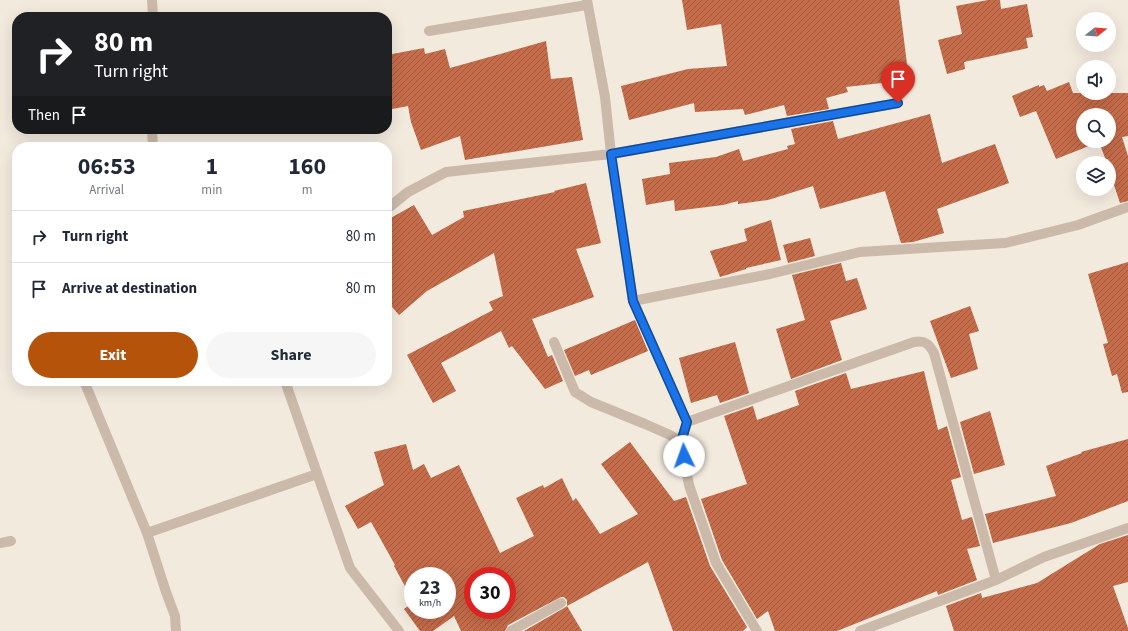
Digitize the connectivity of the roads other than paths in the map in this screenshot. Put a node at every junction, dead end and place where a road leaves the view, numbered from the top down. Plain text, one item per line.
1 (152, 0) edge
2 (587, 2) edge
3 (153, 12) edge
4 (429, 31) dead end
5 (898, 103) dead end
6 (611, 154) junction
7 (392, 205) edge
8 (1128, 207) edge
9 (633, 301) junction
10 (554, 342) dead end
11 (86, 386) edge
12 (287, 386) edge
13 (687, 422) junction
14 (681, 442) junction
15 (317, 474) junction
16 (1128, 528) edge
17 (147, 534) junction
18 (11, 541) dead end
19 (0, 543) edge
20 (996, 580) junction
21 (562, 604) dead end
22 (176, 631) edge
23 (399, 631) edge
24 (511, 631) edge
25 (757, 631) edge
26 (860, 631) edge

1 - 3 street
2 - 4 street
2 - 6 street
5 - 6 street
6 - 7 street
6 - 9 street
8 - 9 street
9 - 13 street
10 - 14 street
11 - 17 street
12 - 15 street
13 - 14 street
13 - 20 street
14 - 25 street
15 - 17 street
15 - 23 street
16 - 20 street
17 - 22 street
18 - 19 street
20 - 26 street
21 - 24 street

